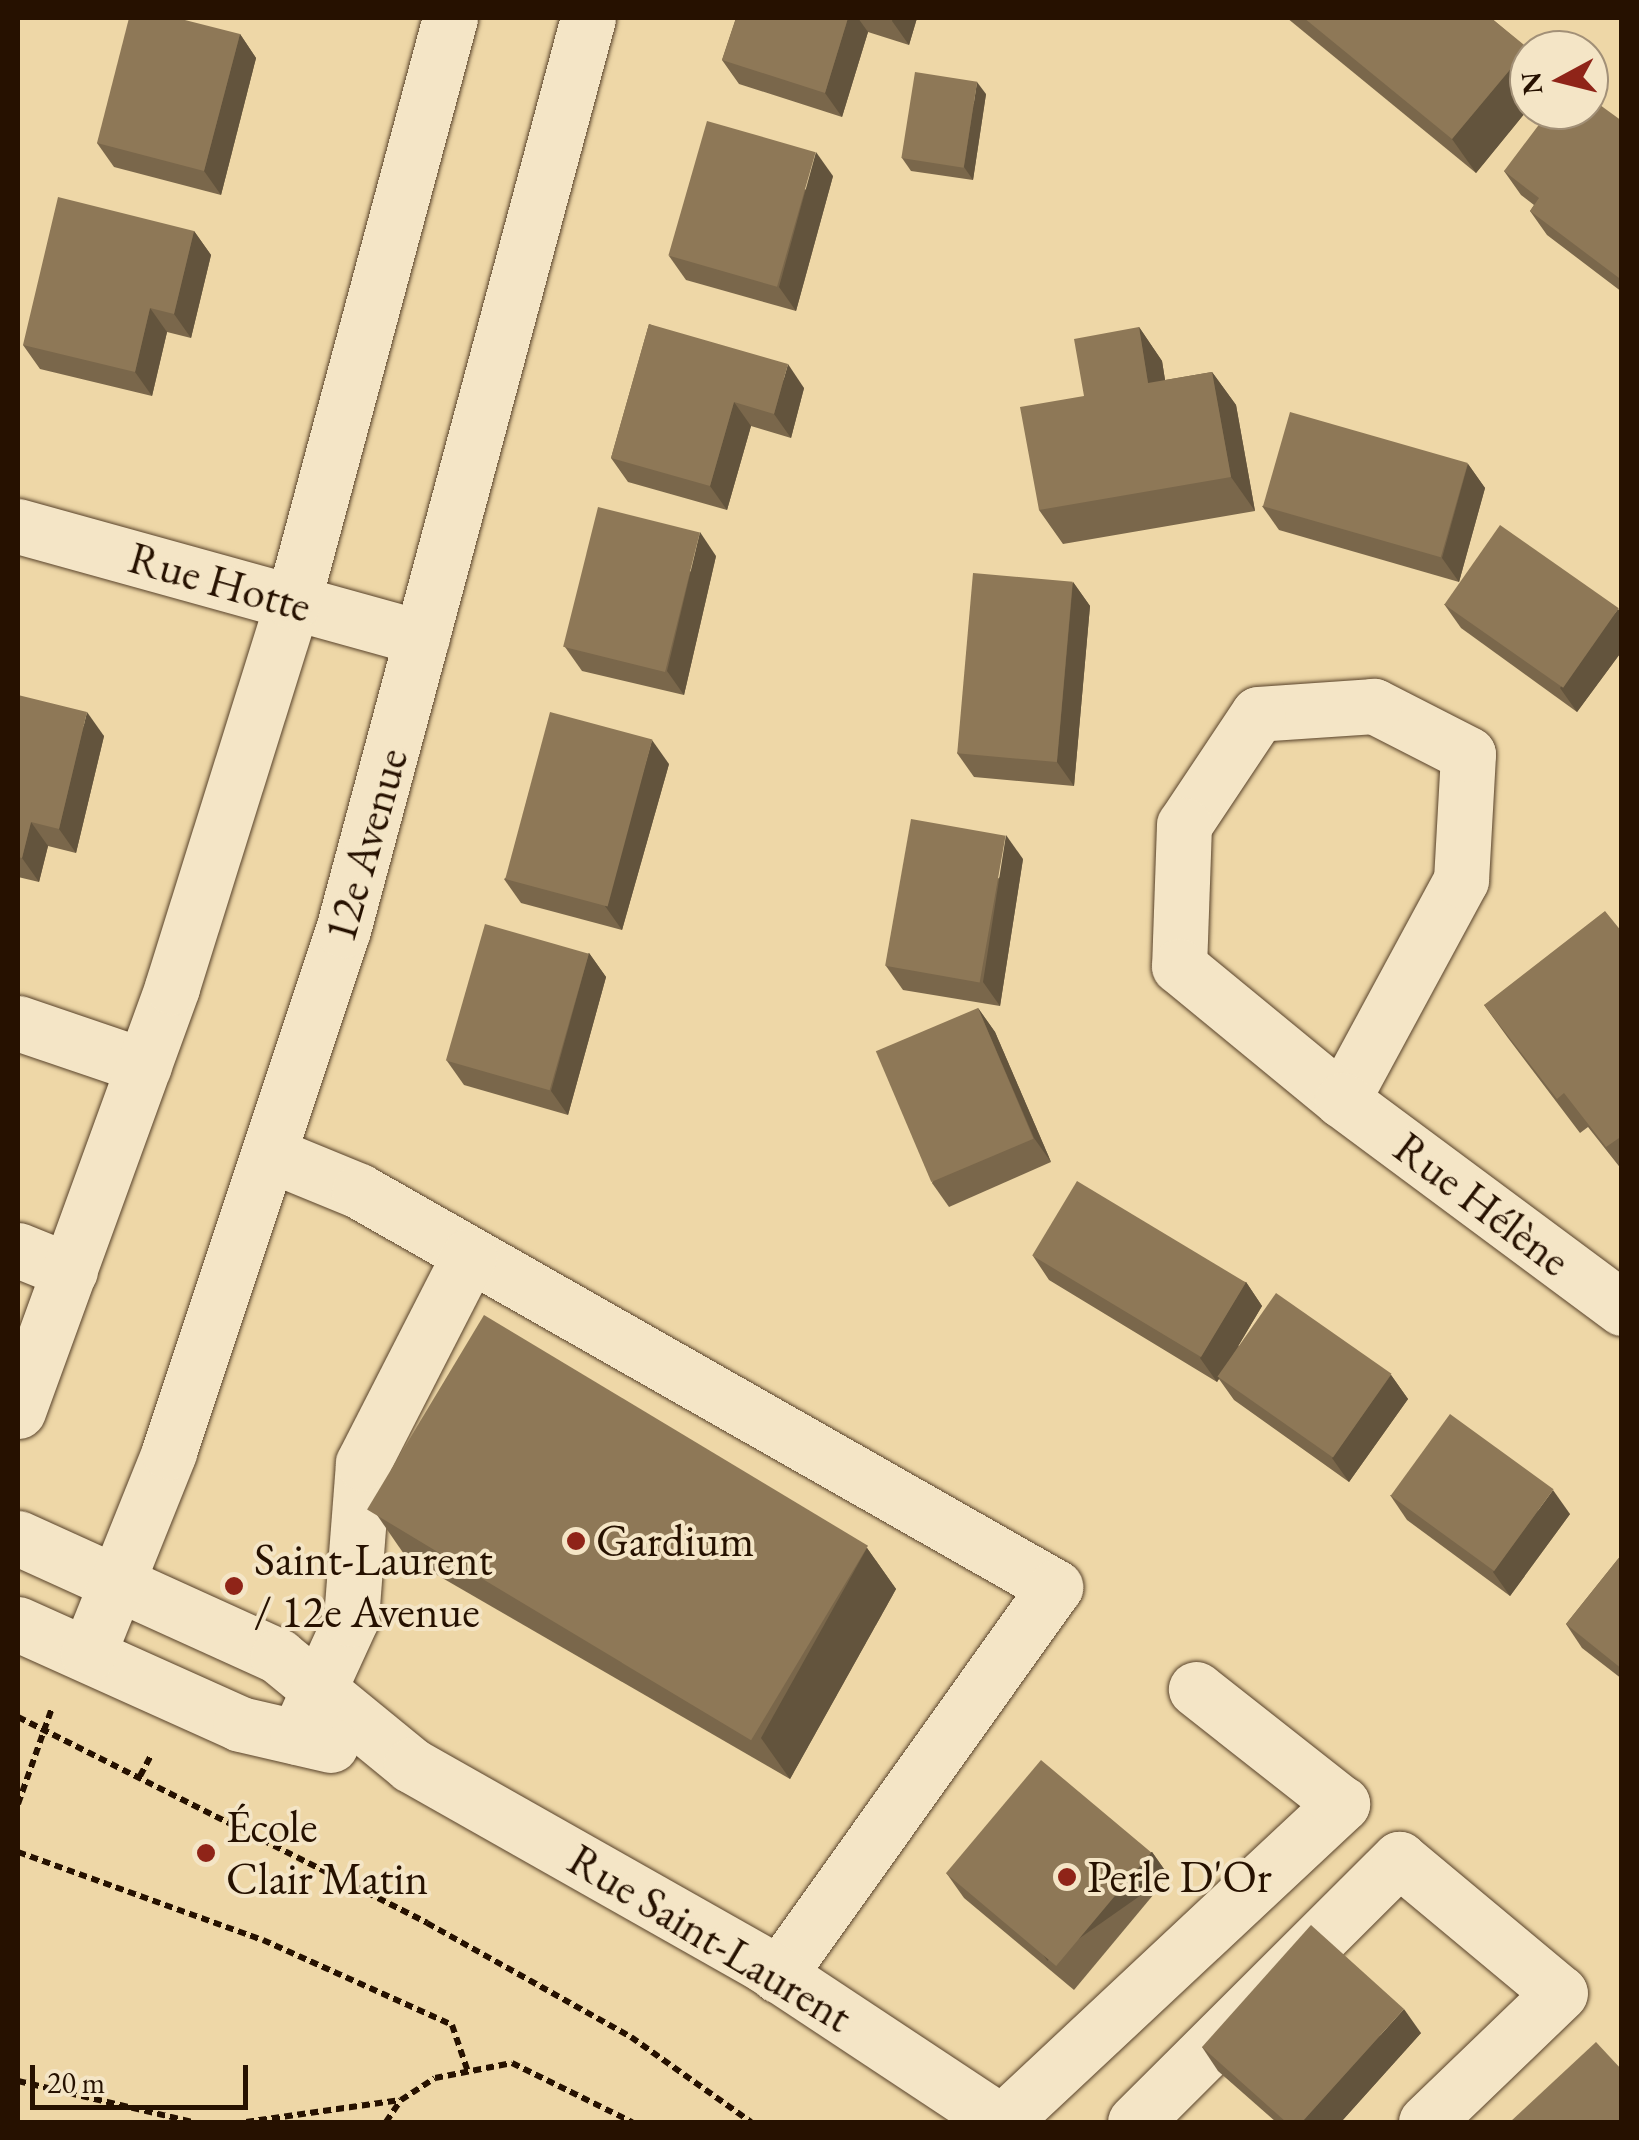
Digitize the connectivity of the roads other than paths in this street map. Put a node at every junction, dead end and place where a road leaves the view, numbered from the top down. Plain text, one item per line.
1 (450, 18) edge
2 (588, 18) edge
3 (18, 526) edge
4 (293, 602) junction
5 (422, 638) junction
6 (18, 1023) edge
7 (144, 1066) junction
8 (1342, 1100) junction
9 (269, 1154) junction
10 (18, 1250) edge
11 (470, 1256) junction
12 (70, 1271) junction
13 (1622, 1308) edge
14 (18, 1411) edge
15 (18, 1538) edge
16 (120, 1584) junction
17 (18, 1624) edge
18 (88, 1654) junction
19 (1196, 1688) dead end
20 (308, 1714) junction
21 (778, 1974) junction
22 (1002, 2122) edge
23 (1136, 2122) edge
24 (1426, 2122) edge

1 - 4 street
2 - 5 street, 12e Avenue
3 - 4 street, Rue Hotte
4 - 5 street, Rue Hotte
4 - 7 street
5 - 9 street, 12e Avenue
6 - 7 street
7 - 12 street
8 - 8 street, Rue Hélène
8 - 13 street, Rue Hélène
9 - 11 street
9 - 16 street, 12e Avenue
10 - 12 street
11 - 20 street
11 - 21 street
12 - 14 street
15 - 16 street, Rue Saint-Laurent
16 - 18 street, 12e Avenue
16 - 20 street, Rue Saint-Laurent
17 - 18 street, Rue Saint-Laurent
18 - 20 street, Rue Saint-Laurent
19 - 22 street
20 - 21 street, Rue Saint-Laurent
21 - 22 street, Rue Saint-Laurent
23 - 24 street

